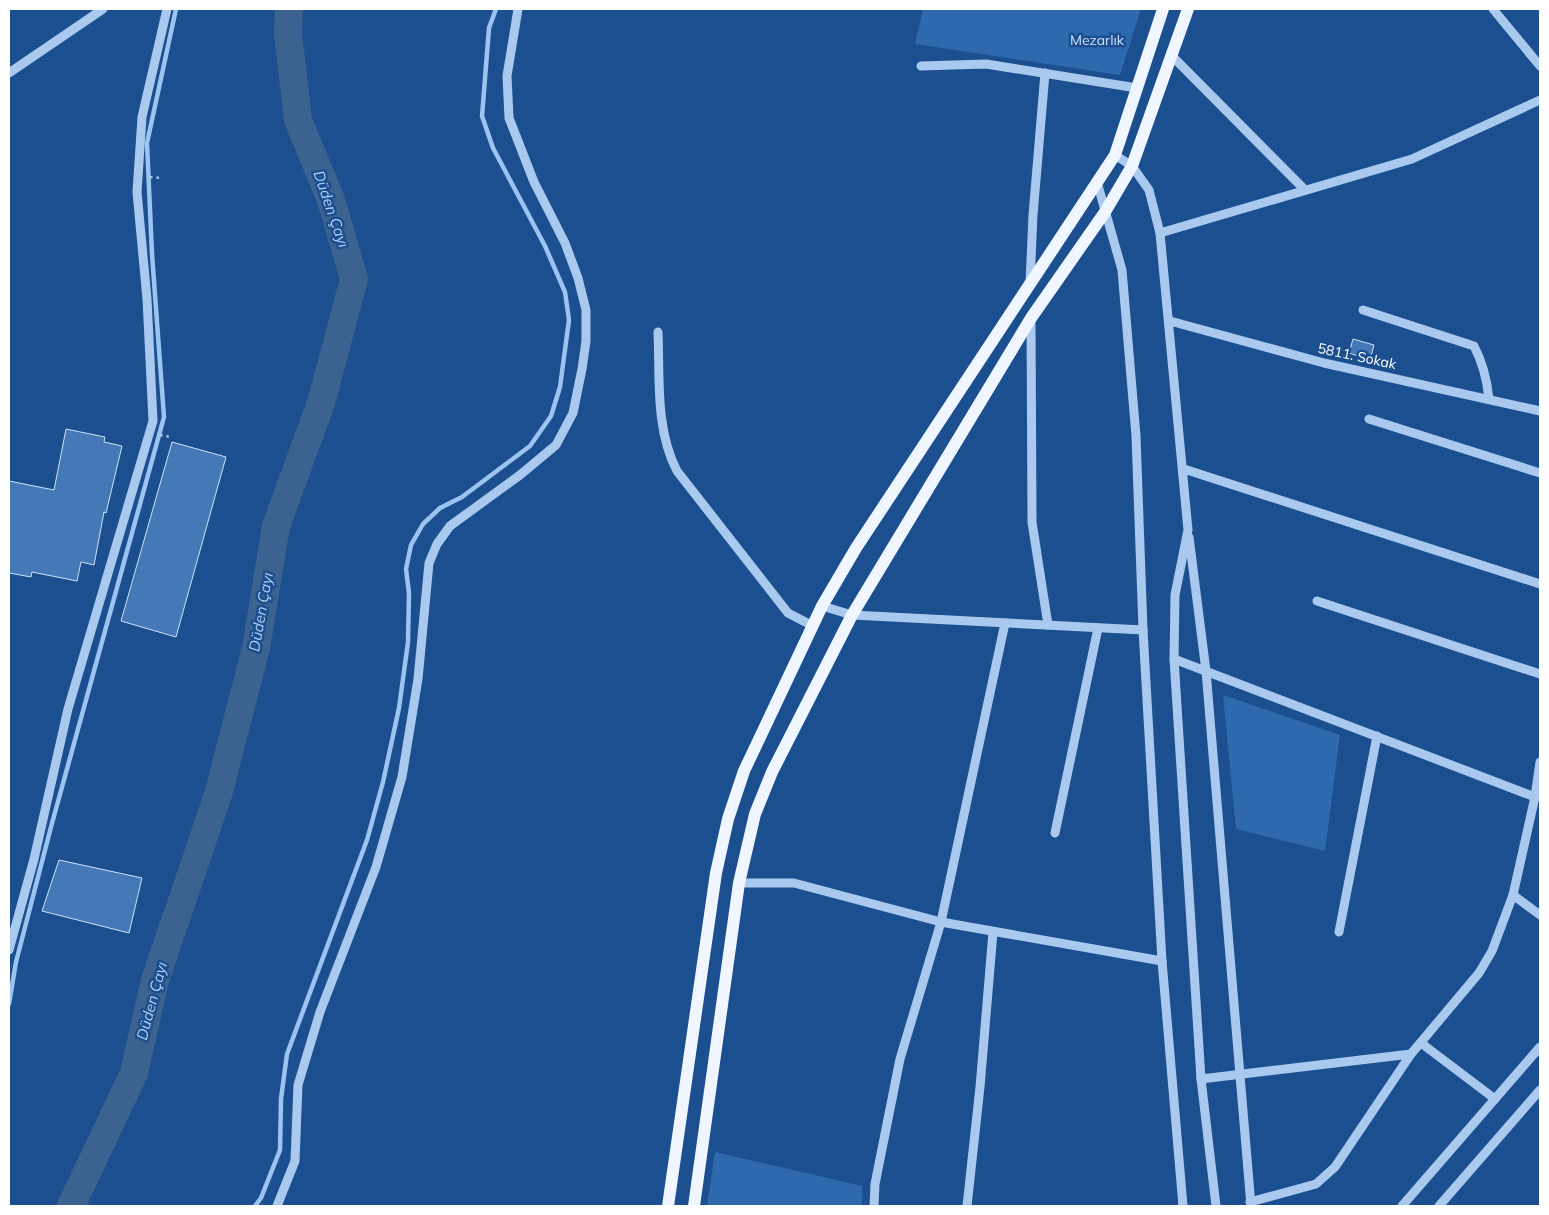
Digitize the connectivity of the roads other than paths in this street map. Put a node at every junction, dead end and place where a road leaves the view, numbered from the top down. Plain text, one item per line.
1 (103, 9) edge
2 (167, 9) edge
3 (518, 9) edge
4 (1163, 9) edge
5 (1188, 9) edge
6 (1493, 9) edge
7 (1172, 56) junction
8 (921, 66) dead end
9 (1540, 66) edge
10 (9, 73) edge
11 (1045, 74) junction
12 (1137, 88) junction
13 (1540, 100) edge
14 (1115, 155) junction
15 (1132, 166) junction
16 (1097, 182) junction
17 (1304, 189) junction
18 (1105, 212) junction
19 (1160, 233) junction
20 (1030, 284) junction
21 (1363, 310) dead end
22 (1032, 318) junction
23 (1170, 321) junction
24 (658, 332) dead end
25 (1489, 399) junction
26 (1540, 412) edge
27 (1369, 419) dead end
28 (1184, 469) junction
29 (1540, 473) edge
30 (1188, 530) junction
31 (1540, 584) edge
32 (1317, 601) dead end
33 (822, 606) junction
34 (852, 615) junction
35 (1006, 623) junction
36 (1048, 625) junction
37 (813, 626) junction
38 (1098, 628) junction
39 (1143, 630) junction
40 (1174, 659) junction
41 (1206, 671) junction
42 (1540, 674) edge
43 (1377, 736) junction
44 (1540, 762) edge
45 (1535, 797) junction
46 (1055, 833) dead end
47 (739, 883) junction
48 (1513, 895) junction
49 (1540, 915) edge
50 (941, 922) junction
51 (993, 932) junction
52 (1339, 932) dead end
53 (9, 950) edge
54 (1162, 961) junction
55 (1421, 1043) junction
56 (1540, 1047) edge
57 (1411, 1054) junction
58 (1241, 1074) junction
59 (1201, 1079) junction
60 (1540, 1090) edge
61 (1495, 1099) junction
62 (1251, 1204) edge
63 (277, 1206) edge
64 (668, 1206) edge
65 (694, 1206) edge
66 (874, 1206) edge
67 (967, 1206) edge
68 (1183, 1206) edge
69 (1216, 1206) edge
70 (1402, 1206) edge
71 (1439, 1206) edge

1 - 10 street
2 - 53 street
3 - 63 street
4 - 12 main road
5 - 7 main road
6 - 9 street
7 - 15 main road
7 - 17 street
8 - 11 street
11 - 12 street
11 - 20 street
12 - 14 main road
13 - 17 street
14 - 15 street
14 - 16 main road
15 - 18 main road
15 - 19 street
16 - 18 street
16 - 20 main road
17 - 19 street
18 - 22 main road
18 - 39 street
19 - 23 street
20 - 33 main road
21 - 25 street
22 - 34 main road
22 - 36 street
23 - 25 street, 5811. Sokak
23 - 28 street
24 - 37 street
25 - 26 street, 5811. Sokak
27 - 29 street
28 - 30 street
28 - 31 street
30 - 40 street
30 - 41 street
32 - 42 street
33 - 34 street
33 - 37 main road
34 - 35 street
34 - 47 main road
35 - 36 street
35 - 50 street
36 - 38 street
37 - 64 main road
38 - 39 street
38 - 46 street
39 - 54 street
40 - 41 street
40 - 59 street
41 - 43 street
41 - 58 street
43 - 45 street
43 - 52 street
44 - 45 street
45 - 48 street
47 - 50 street
47 - 65 main road
48 - 49 street
48 - 55 street
50 - 51 street
50 - 66 street
51 - 54 street
51 - 67 street
54 - 68 street
55 - 57 street
55 - 61 street
56 - 61 street
57 - 58 street
57 - 62 street
58 - 59 street
58 - 62 street
59 - 69 street
60 - 71 street
61 - 70 street

